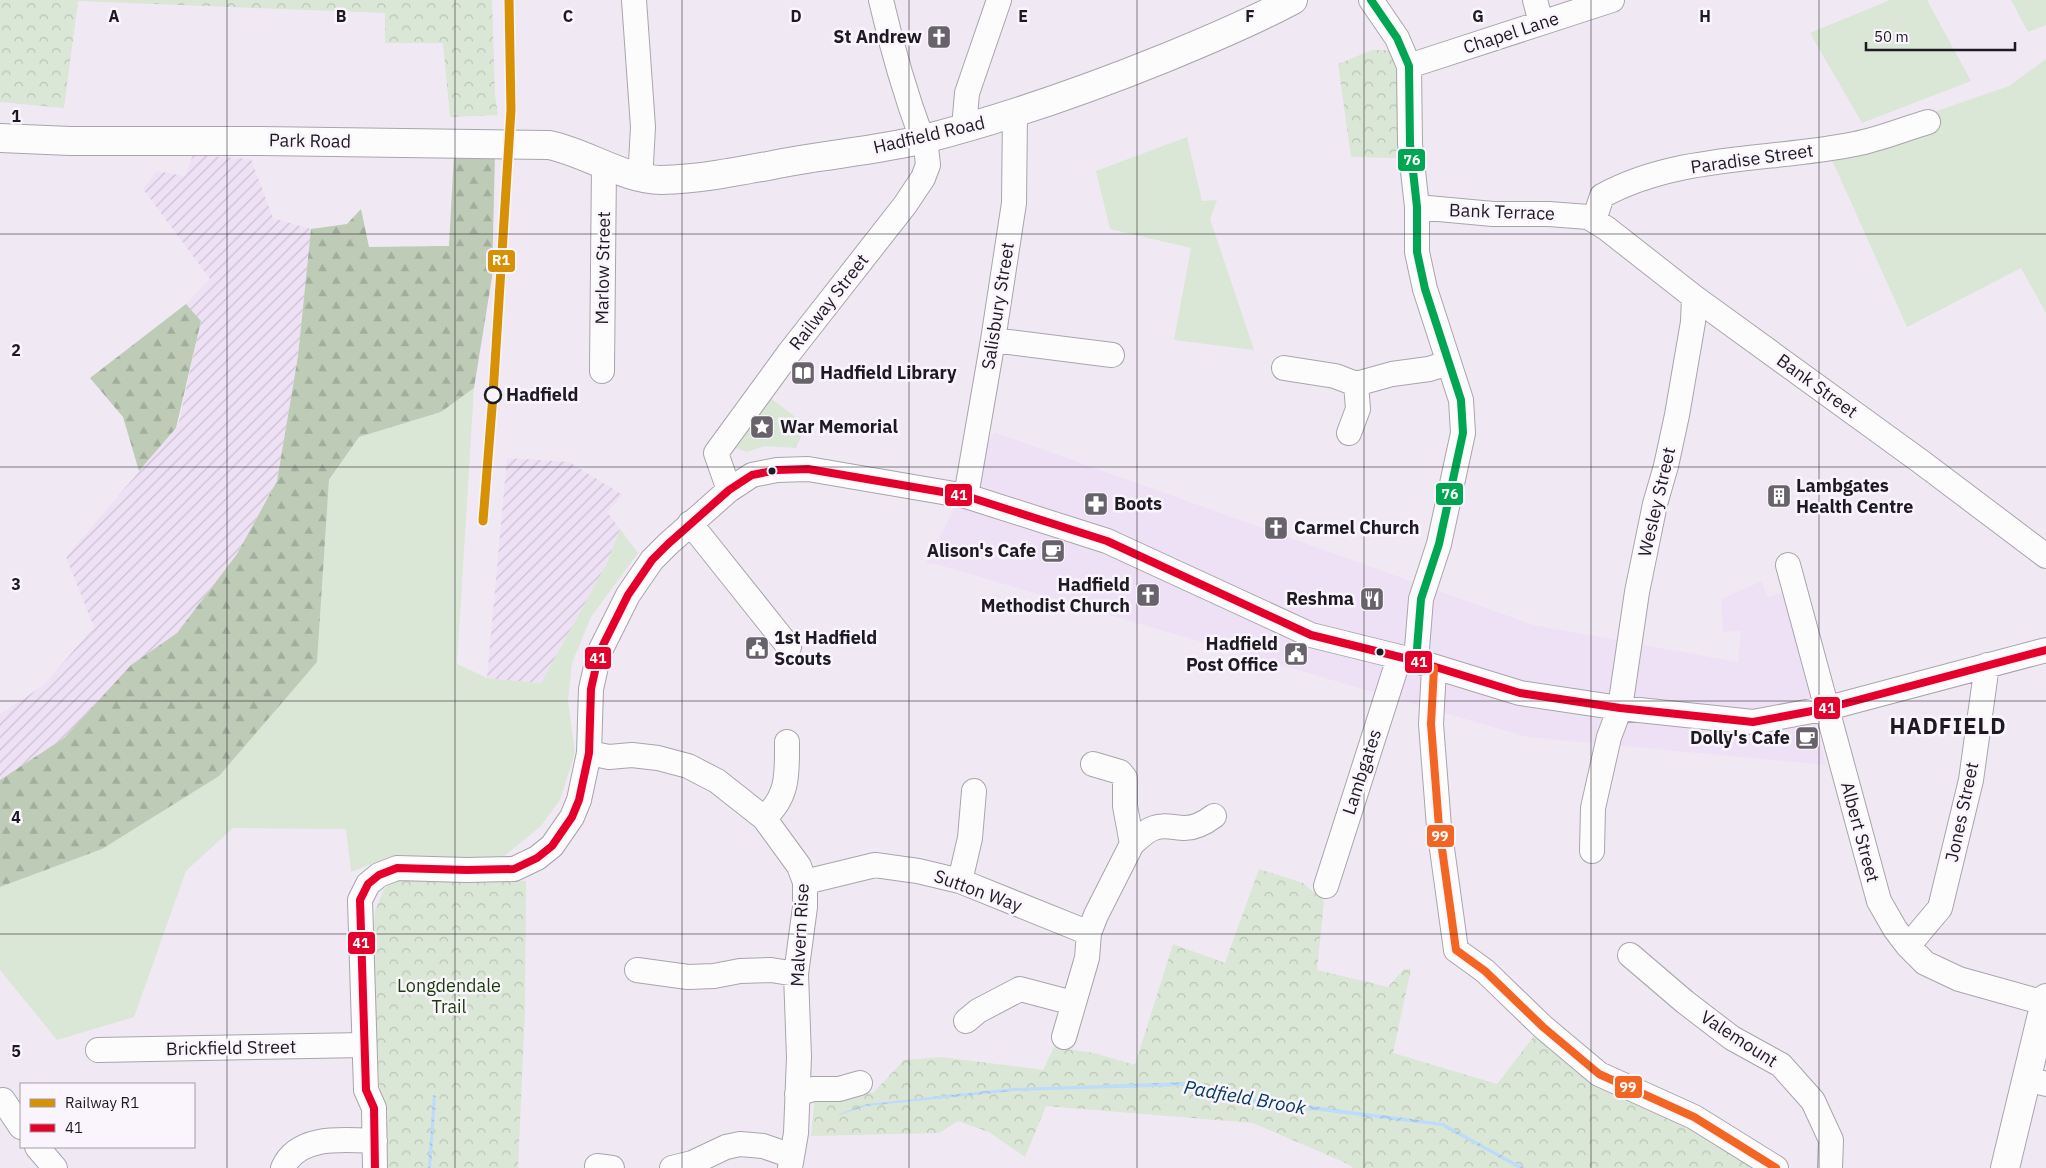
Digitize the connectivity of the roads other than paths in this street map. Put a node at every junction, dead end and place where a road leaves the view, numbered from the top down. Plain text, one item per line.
1 (634, 0) edge
2 (881, 0) edge
3 (999, 0) edge
4 (1294, 0) edge
5 (1371, 0) edge
6 (1535, 0) edge
7 (1612, 0) edge
8 (1541, 23) junction
9 (1410, 66) junction
10 (1015, 114) junction
11 (1928, 122) dead end
12 (968, 128) junction
13 (0, 138) edge
14 (924, 139) junction
15 (549, 145) joint
16 (604, 165) junction
17 (638, 176) junction
18 (1417, 207) junction
19 (1591, 218) junction
20 (1694, 297) junction
21 (993, 340) junction
22 (1112, 355) dead end
23 (1448, 362) junction
24 (1284, 368) dead end
25 (602, 371) dead end
26 (1356, 384) junction
27 (1349, 433) dead end
28 (729, 490) junction
29 (966, 496) junction
30 (690, 523) junction
31 (2046, 556) edge
32 (1788, 565) dead end
33 (789, 647) dead end
34 (2046, 650) edge
35 (1416, 662) junction
36 (1987, 666) junction
37 (1620, 708) junction
38 (1828, 708) junction
39 (787, 742) dead end
40 (589, 753) junction
41 (1093, 764) dead end
42 (974, 791) dead end
43 (1214, 816) dead end
44 (764, 818) junction
45 (1132, 844) junction
46 (1592, 851) dead end
47 (960, 881) junction
48 (805, 882) junction
49 (1326, 886) dead end
50 (1089, 933) junction
51 (1908, 946) junction
52 (1630, 955) dead end
53 (637, 970) dead end
54 (796, 974) junction
55 (2045, 1000) edge
56 (1073, 1003) junction
57 (966, 1021) dead end
58 (1064, 1038) dead end
59 (364, 1045) junction
60 (98, 1050) dead end
61 (2036, 1081) edge
62 (860, 1082) dead end
63 (797, 1094) junction
64 (2, 1100) dead end
65 (20, 1126) edge
66 (375, 1141) junction
67 (38, 1148) edge
68 (791, 1162) edge
69 (55, 1168) edge
70 (283, 1168) edge
71 (375, 1168) edge
72 (672, 1168) edge
73 (1776, 1168) edge
74 (1830, 1168) edge
75 (2005, 1168) edge

1 - 17 street
2 - 14 street
3 - 12 street
4 - 10 street, Hadfield Road
5 - 9 street
6 - 8 street
7 - 8 street, Chapel Lane
8 - 9 street, Chapel Lane
9 - 18 street
10 - 12 street, Hadfield Road
10 - 21 street, Salisbury Street
11 - 19 street, Paradise Street
12 - 14 street, Hadfield Road
13 - 15 street, Park Road
14 - 17 street, Hadfield Road
14 - 28 street, Railway Street
15 - 16 street, Hadfield Road
16 - 17 street, Hadfield Road
16 - 25 street, Marlow Street
18 - 19 street, Bank Terrace
18 - 23 street
19 - 20 street, Bank Street
20 - 31 street, Bank Street
20 - 37 street, Wesley Street
21 - 22 street
21 - 29 street, Salisbury Street
23 - 26 street
23 - 35 street
24 - 26 street
26 - 27 street
28 - 29 street
28 - 30 street
29 - 35 street
30 - 33 street
30 - 40 street
32 - 38 street, Albert Street
34 - 36 street
35 - 37 street
35 - 49 street, Lambgates
35 - 73 street
36 - 38 street
36 - 51 street, Jones Street
37 - 38 street
37 - 46 street, Wesley Street
38 - 51 street, Albert Street
39 - 44 street
40 - 44 street, Malvern Rise
40 - 59 street
41 - 45 street
42 - 47 street
43 - 45 street
44 - 48 street, Malvern Rise
45 - 50 street
47 - 48 street, Sutton Way
47 - 50 street, Sutton Way
48 - 54 street, Malvern Rise
50 - 56 street
51 - 55 street, Albert Street
52 - 74 street, Valemount
53 - 54 street
54 - 63 street, Malvern Rise
55 - 61 street
56 - 57 street
56 - 58 street
59 - 60 street, Brickfield Street
59 - 66 street
61 - 75 street
62 - 63 street
63 - 68 street, Malvern Rise
64 - 65 street
66 - 70 street
66 - 71 street
67 - 69 street
68 - 72 street

